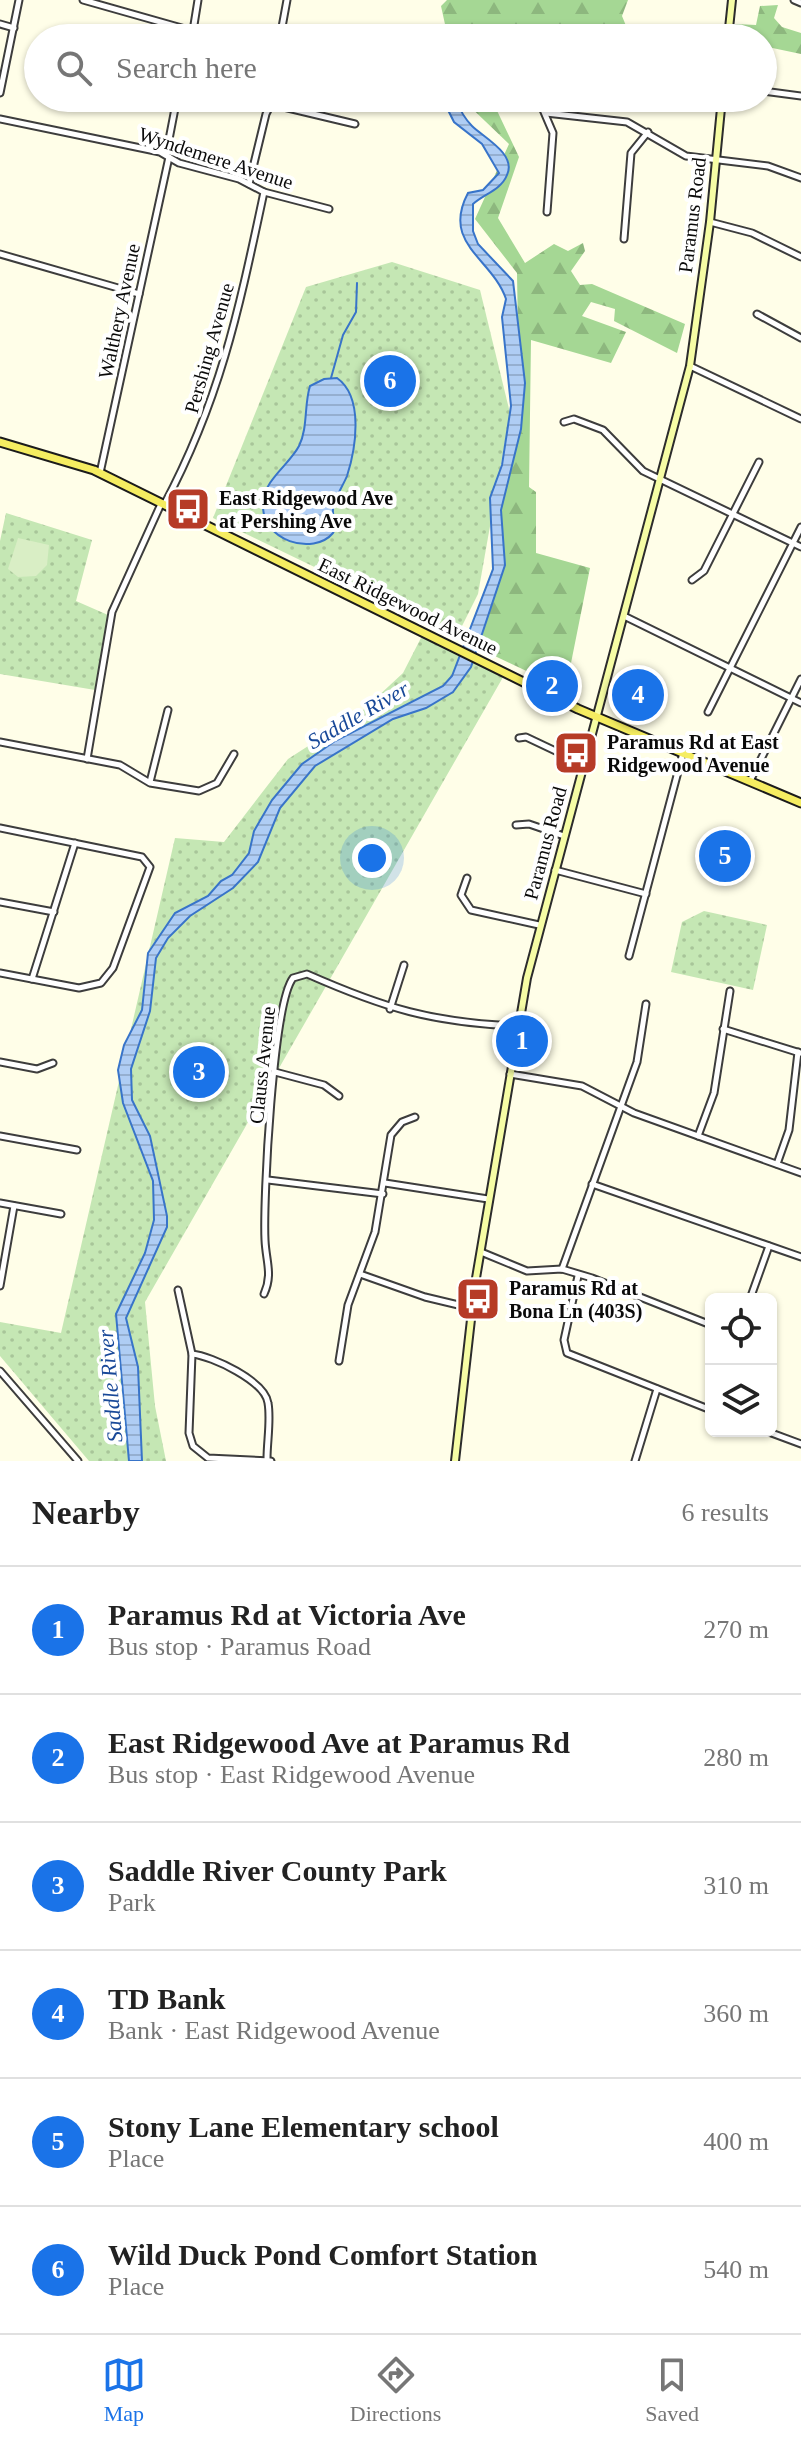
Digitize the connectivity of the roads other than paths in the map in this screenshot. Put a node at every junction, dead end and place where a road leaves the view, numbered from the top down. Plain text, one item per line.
1 (19, 0) edge
2 (83, 0) edge
3 (198, 0) edge
4 (287, 0) edge
5 (732, 0) edge
6 (794, 0) edge
7 (801, 3) edge
8 (0, 24) edge
9 (167, 24) edge
10 (193, 24) edge
11 (283, 24) edge
12 (729, 24) edge
13 (14, 28) junction
14 (0, 93) edge
15 (777, 93) edge
16 (801, 96) edge
17 (175, 112) edge
18 (266, 112) edge
19 (310, 112) edge
20 (720, 112) edge
21 (546, 113) joint
22 (0, 119) edge
23 (355, 124) dead end
24 (648, 132) junction
25 (168, 156) junction
26 (715, 161) junction
27 (801, 178) edge
28 (249, 185) junction
29 (264, 192) junction
30 (329, 209) dead end
31 (547, 212) dead end
32 (710, 222) junction
33 (624, 239) dead end
34 (0, 254) edge
35 (801, 257) edge
36 (139, 294) junction
37 (757, 314) dead end
38 (801, 338) edge
39 (690, 366) junction
40 (801, 419) edge
41 (564, 422) dead end
42 (0, 442) edge
43 (759, 462) dead end
44 (100, 473) junction
45 (661, 477) junction
46 (163, 504) junction
47 (733, 513) junction
48 (801, 527) edge
49 (793, 543) junction
50 (801, 547) edge
51 (692, 580) dead end
52 (624, 616) junction
53 (731, 668) junction
54 (801, 679) edge
55 (791, 698) junction
56 (801, 703) edge
57 (168, 710) dead end
58 (708, 712) dead end
59 (595, 716) junction
60 (519, 738) dead end
61 (0, 742) edge
62 (683, 753) junction
63 (234, 754) dead end
64 (87, 759) junction
65 (583, 764) junction
66 (750, 781) junction
67 (150, 783) junction
68 (801, 803) edge
69 (516, 825) dead end
70 (0, 828) edge
71 (564, 836) junction
72 (75, 843) junction
73 (555, 870) junction
74 (467, 878) dead end
75 (646, 894) junction
76 (0, 902) edge
77 (54, 912) junction
78 (539, 925) junction
79 (629, 956) dead end
80 (404, 965) dead end
81 (0, 973) edge
82 (32, 979) junction
83 (730, 991) dead end
84 (646, 1004) dead end
85 (390, 1009) junction
86 (518, 1026) junction
87 (723, 1029) junction
88 (800, 1052) edge
89 (0, 1062) edge
90 (53, 1063) dead end
91 (275, 1072) junction
92 (510, 1074) junction
93 (339, 1096) dead end
94 (622, 1107) junction
95 (415, 1117) dead end
96 (0, 1136) edge
97 (698, 1136) junction
98 (77, 1150) dead end
99 (777, 1164) junction
100 (801, 1173) edge
101 (268, 1180) junction
102 (385, 1183) junction
103 (592, 1184) junction
104 (383, 1194) junction
105 (488, 1199) junction
106 (0, 1203) edge
107 (14, 1206) junction
108 (61, 1214) dead end
109 (769, 1246) junction
110 (481, 1252) junction
111 (801, 1257) edge
112 (562, 1269) junction
113 (360, 1274) junction
114 (578, 1276) junction
115 (0, 1286) edge
116 (178, 1290) dead end
117 (752, 1293) edge
118 (264, 1294) dead end
119 (471, 1308) junction
120 (705, 1323) edge
121 (192, 1354) junction
122 (339, 1361) dead end
123 (0, 1371) edge
124 (657, 1389) junction
125 (705, 1408) edge
126 (777, 1435) edge
127 (801, 1444) edge
128 (269, 1460) edge
129 (78, 1461) edge
130 (455, 1461) edge
131 (635, 1461) edge

1 - 13 street
2 - 9 street
3 - 10 street
4 - 11 street
5 - 12 main road
6 - 7 street
8 - 13 street
13 - 14 street
15 - 16 street
17 - 25 street, Walthery Avenue
18 - 28 street
19 - 23 street
20 - 26 main road, Paramus Road
21 - 24 street
21 - 31 street
22 - 25 street, Wyndemere Avenue
24 - 26 street
24 - 33 street
25 - 28 street, Wyndemere Avenue
25 - 36 street, Walthery Avenue
26 - 27 street
26 - 32 main road, Paramus Road
28 - 29 street, Wyndemere Avenue
29 - 30 street, Wyndemere Avenue
29 - 46 street, Pershing Avenue
32 - 35 street
32 - 39 main road, Paramus Road
34 - 36 street
36 - 44 street, Walthery Avenue
37 - 38 street
39 - 40 street
39 - 45 main road, Paramus Road
41 - 45 street
42 - 44 main road, East Ridgewood Avenue
43 - 47 street
44 - 46 main road, East Ridgewood Avenue
45 - 47 street
45 - 52 main road, Paramus Road
46 - 59 main road, East Ridgewood Avenue
46 - 64 street, Pershing Avenue
47 - 49 street
47 - 51 street
48 - 49 street
49 - 50 street
49 - 53 street
52 - 53 street
52 - 59 main road, Paramus Road
53 - 55 street
53 - 58 street
54 - 55 street
55 - 56 street
55 - 66 street
57 - 67 street
59 - 62 main road, East Ridgewood Avenue
59 - 65 main road, Paramus Road
60 - 65 street
61 - 64 street
62 - 66 main road, East Ridgewood Avenue
62 - 75 street
63 - 67 street
64 - 67 street
65 - 71 main road, Paramus Road
66 - 68 main road, East Ridgewood Avenue
69 - 71 street
70 - 72 street
71 - 73 main road, Paramus Road
72 - 77 street
72 - 82 street
73 - 75 street
73 - 78 main road, Paramus Road
74 - 78 street
75 - 79 street
76 - 77 street
77 - 82 street
78 - 86 main road, Paramus Road
80 - 85 street
81 - 82 street
83 - 87 street
84 - 94 street
85 - 86 street, Clauss Avenue
85 - 91 street, Clauss Avenue
86 - 92 main road, Paramus Road
87 - 88 street
87 - 97 street
88 - 99 street
89 - 90 street
91 - 93 street
91 - 101 street, Clauss Avenue
92 - 94 street
92 - 105 main road, Paramus Road
94 - 97 street
94 - 103 street
95 - 102 street
96 - 98 street
97 - 99 street
99 - 100 street
101 - 104 street
101 - 118 street, Clauss Avenue
102 - 104 street
102 - 105 street
103 - 109 street
103 - 112 street
104 - 113 street
105 - 110 main road, Paramus Road
106 - 107 street
107 - 108 street
107 - 115 street
109 - 111 street
109 - 117 street
110 - 112 street
110 - 119 main road, Paramus Road
112 - 114 street
113 - 119 street
113 - 122 street
114 - 120 street
114 - 124 street
116 - 121 street
119 - 130 main road, Paramus Road
121 - 128 street
121 - 128 street
123 - 129 street
124 - 125 street
124 - 131 street
126 - 127 street

